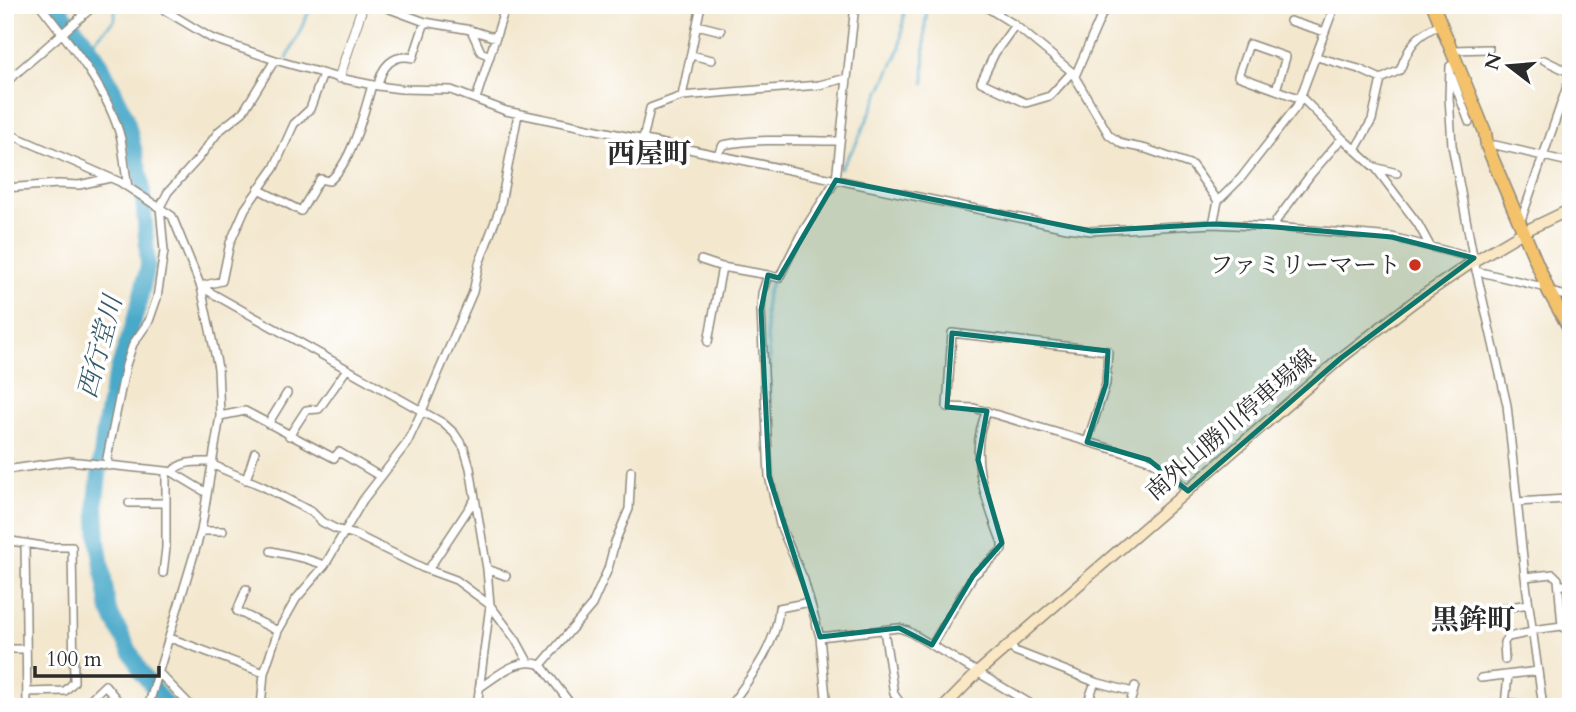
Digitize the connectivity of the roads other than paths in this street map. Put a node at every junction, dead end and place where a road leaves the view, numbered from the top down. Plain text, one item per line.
1 (40, 5) edge
2 (75, 5) edge
3 (94, 5) edge
4 (156, 5) edge
5 (363, 5) edge
6 (379, 5) edge
7 (506, 5) edge
8 (701, 5) edge
9 (855, 5) edge
10 (983, 5) edge
11 (1091, 5) edge
12 (1335, 5) edge
13 (1433, 5) edge
14 (1105, 8) edge
15 (81, 15) junction
16 (1290, 21) dead end
17 (425, 22) junction
18 (1441, 24) junction
19 (697, 25) junction
20 (1015, 26) junction
21 (471, 30) junction
22 (721, 31) dead end
23 (63, 32) junction
24 (1325, 32) junction
25 (496, 38) junction
26 (1489, 49) dead end
27 (1452, 50) junction
28 (691, 55) junction
29 (490, 56) junction
30 (1317, 57) junction
31 (275, 60) junction
32 (712, 60) dead end
33 (1544, 60) dead end
34 (1453, 68) junction
35 (323, 74) junction
36 (1073, 74) junction
37 (1571, 74) edge
38 (339, 78) junction
39 (847, 78) junction
40 (1381, 79) junction
41 (5, 83) edge
42 (375, 85) junction
43 (1276, 90) junction
44 (682, 96) junction
45 (1301, 98) junction
46 (475, 99) junction
47 (518, 114) junction
48 (1469, 122) dead end
49 (5, 132) edge
50 (1342, 138) junction
51 (643, 140) junction
52 (840, 141) junction
53 (1487, 146) junction
54 (1355, 150) junction
55 (717, 155) junction
56 (1543, 155) junction
57 (1569, 162) edge
58 (1374, 167) junction
59 (1397, 173) dead end
60 (110, 177) junction
61 (833, 180) junction
62 (132, 189) junction
63 (258, 189) junction
64 (6, 190) edge
65 (1218, 201) junction
66 (159, 206) junction
67 (1571, 209) edge
68 (1213, 223) junction
69 (1275, 227) junction
70 (1522, 228) junction
71 (1430, 246) junction
72 (701, 260) dead end
73 (1474, 263) junction
74 (722, 267) junction
75 (768, 275) junction
76 (201, 286) junction
77 (1548, 290) junction
78 (1571, 297) edge
79 (1571, 331) edge
80 (708, 342) dead end
81 (347, 369) junction
82 (287, 393) dead end
83 (422, 411) junction
84 (987, 411) junction
85 (220, 416) junction
86 (268, 424) junction
87 (289, 436) junction
88 (1087, 442) junction
89 (255, 452) dead end
90 (213, 463) junction
91 (108, 466) junction
92 (5, 470) edge
93 (631, 471) dead end
94 (169, 472) junction
95 (381, 477) junction
96 (246, 480) junction
97 (1188, 491) junction
98 (207, 493) junction
99 (475, 499) junction
100 (1566, 499) dead end
101 (1517, 502) junction
102 (129, 503) dead end
103 (165, 503) junction
104 (345, 530) junction
105 (201, 531) junction
106 (223, 531) dead end
107 (5, 540) edge
108 (25, 544) junction
109 (271, 551) dead end
110 (325, 565) junction
111 (487, 569) junction
112 (428, 570) junction
113 (163, 573) dead end
114 (506, 576) dead end
115 (1525, 577) junction
116 (1559, 585) junction
117 (1571, 585) edge
118 (246, 589) dead end
119 (810, 602) junction
120 (1529, 604) junction
121 (490, 605) junction
122 (1491, 610) dead end
123 (1562, 626) junction
124 (884, 630) junction
125 (278, 631) junction
126 (1532, 631) junction
127 (1571, 632) edge
128 (820, 637) junction
129 (170, 638) junction
130 (1010, 644) junction
131 (932, 645) junction
132 (5, 649) edge
133 (26, 649) junction
134 (1505, 660) dead end
135 (528, 662) junction
136 (541, 665) junction
137 (1538, 671) junction
138 (978, 672) junction
139 (264, 673) junction
140 (158, 675) junction
141 (1508, 675) junction
142 (1481, 678) dead end
143 (1095, 682) junction
144 (479, 688) junction
145 (27, 692) junction
146 (1505, 704) edge
147 (149, 705) edge
148 (27, 707) edge
149 (82, 707) edge
150 (123, 707) edge
151 (192, 707) edge
152 (261, 707) edge
153 (477, 707) edge
154 (573, 707) edge
155 (729, 707) edge
156 (827, 707) edge
157 (903, 707) edge
158 (944, 707) edge
159 (1036, 707) edge
160 (1086, 707) edge
161 (1129, 707) edge
162 (1541, 707) edge
163 (1552, 707) edge
164 (1567, 707) edge

1 - 23 street
2 - 15 street
3 - 15 street
4 - 31 street
5 - 38 street
6 - 17 street
7 - 25 street
8 - 19 street
9 - 39 street
10 - 20 street
11 - 14 street
12 - 24 street
13 - 18 main road
14 - 36 street
15 - 23 street
16 - 24 street
17 - 21 street
17 - 42 street
18 - 27 main road
18 - 40 street
19 - 22 street
19 - 28 street
20 - 36 street
20 - 36 street
21 - 25 street
21 - 29 street
23 - 41 street
23 - 62 street
24 - 30 street
25 - 29 street
26 - 27 street
27 - 34 main road
28 - 32 street
28 - 44 street
29 - 46 street
30 - 40 street
30 - 45 street
31 - 35 street
31 - 66 street
33 - 37 street
34 - 48 street
34 - 53 main road
34 - 73 street
35 - 38 street
35 - 63 street
36 - 65 street
37 - 56 street
38 - 42 street
39 - 44 street
39 - 52 street
40 - 54 street
42 - 46 street
42 - 63 street
43 - 43 street
43 - 45 street
44 - 51 street
45 - 50 street
45 - 65 street
46 - 47 street
47 - 51 street
47 - 83 street
49 - 60 street
50 - 54 street
50 - 69 street
51 - 55 street
52 - 55 street
52 - 61 street
53 - 56 street
53 - 70 main road
54 - 58 street
55 - 61 street
56 - 57 street
56 - 70 street
58 - 59 street
58 - 71 street
60 - 62 street
60 - 64 street
61 - 68 street
61 - 75 street
62 - 66 street
63 - 76 street
65 - 68 street
66 - 76 street
66 - 91 street
67 - 70 main road, 南外山勝川停車場線
68 - 69 street
69 - 71 street
70 - 73 main road, 南外山勝川停車場線
70 - 77 main road
71 - 73 street
72 - 74 street
73 - 77 street
73 - 97 main road, 南外山勝川停車場線
73 - 101 street
74 - 75 street
74 - 80 street
75 - 119 street
76 - 81 street
76 - 85 street
77 - 78 street
77 - 79 main road
81 - 83 street
81 - 87 street
82 - 86 street
83 - 95 street
83 - 99 street
84 - 88 street
84 - 88 street
84 - 131 street
85 - 86 street
85 - 90 street
86 - 87 street
87 - 95 street
88 - 97 street
89 - 96 street
90 - 94 street
90 - 96 street
90 - 98 street
91 - 92 street
91 - 94 street
93 - 136 street
94 - 98 street
94 - 103 street
95 - 104 street
96 - 104 street
97 - 130 main road, 南外山勝川停車場線
98 - 105 street
99 - 111 street
99 - 112 street
100 - 101 street
101 - 115 street
102 - 103 street
103 - 113 street
104 - 110 street
104 - 112 street
105 - 106 street
105 - 129 street
107 - 108 street
108 - 133 street
108 - 145 street
109 - 110 street
110 - 125 street
111 - 114 street
111 - 121 street
112 - 121 street
115 - 116 street
115 - 120 street
116 - 117 street
116 - 123 street
118 - 125 street
119 - 128 street
119 - 155 street
120 - 122 street
120 - 126 street
121 - 135 street
121 - 144 street
123 - 126 street
123 - 127 street
124 - 128 street
124 - 131 street
124 - 157 street
125 - 139 street
126 - 134 street
126 - 137 street
128 - 156 street
129 - 139 street
129 - 140 street
130 - 138 main road, 南外山勝川停車場線
130 - 143 street
131 - 138 street
132 - 133 street
133 - 145 street
135 - 136 street
135 - 144 street
136 - 154 street
137 - 141 street
137 - 162 street
138 - 158 main road, 南外山勝川停車場線
138 - 159 street
139 - 152 street
140 - 147 street
140 - 151 street
141 - 142 street
141 - 146 street
143 - 160 street
143 - 161 street
144 - 153 street
145 - 148 street
146 - 162 street
149 - 150 street
163 - 164 street

